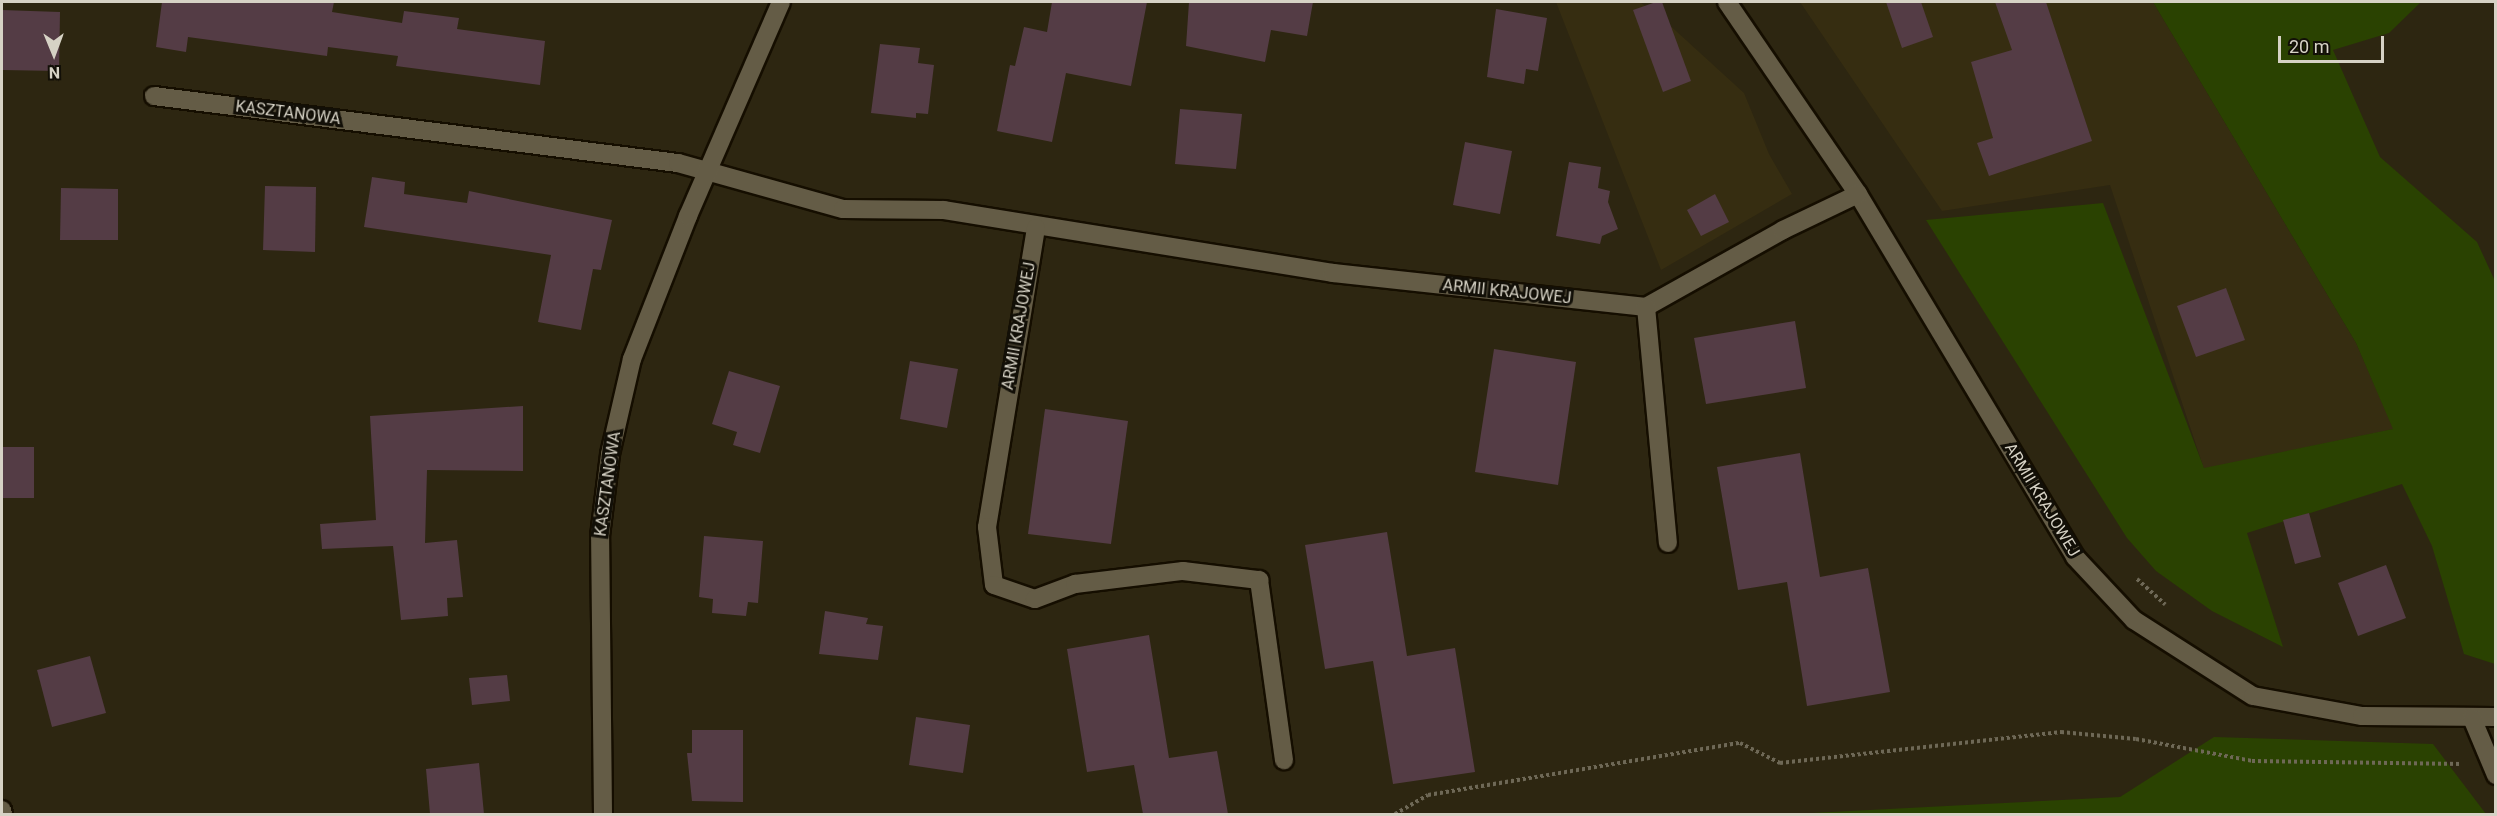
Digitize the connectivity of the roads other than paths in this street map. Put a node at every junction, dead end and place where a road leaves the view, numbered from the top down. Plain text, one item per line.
1 (781, 2) edge
2 (1727, 2) edge
3 (154, 96) dead end
4 (708, 171) junction
5 (1858, 194) junction
6 (1036, 228) junction
7 (1646, 307) junction
8 (1668, 543) dead end
9 (2496, 717) edge
10 (2472, 718) junction
11 (1284, 760) dead end
12 (2493, 769) edge
13 (2, 810) edge
14 (3, 814) edge
15 (603, 814) edge

1 - 4 street, KASZTANOWA
2 - 5 street, ARMII KRAJOWEJ
3 - 4 street, KASZTANOWA
4 - 6 street
4 - 15 street, KASZTANOWA
5 - 7 street
5 - 10 street, ARMII KRAJOWEJ
6 - 7 street, ARMII KRAJOWEJ
6 - 11 street, ARMII KRAJOWEJ
7 - 8 street
9 - 10 street, ARMII KRAJOWEJ
10 - 12 street
13 - 14 street

